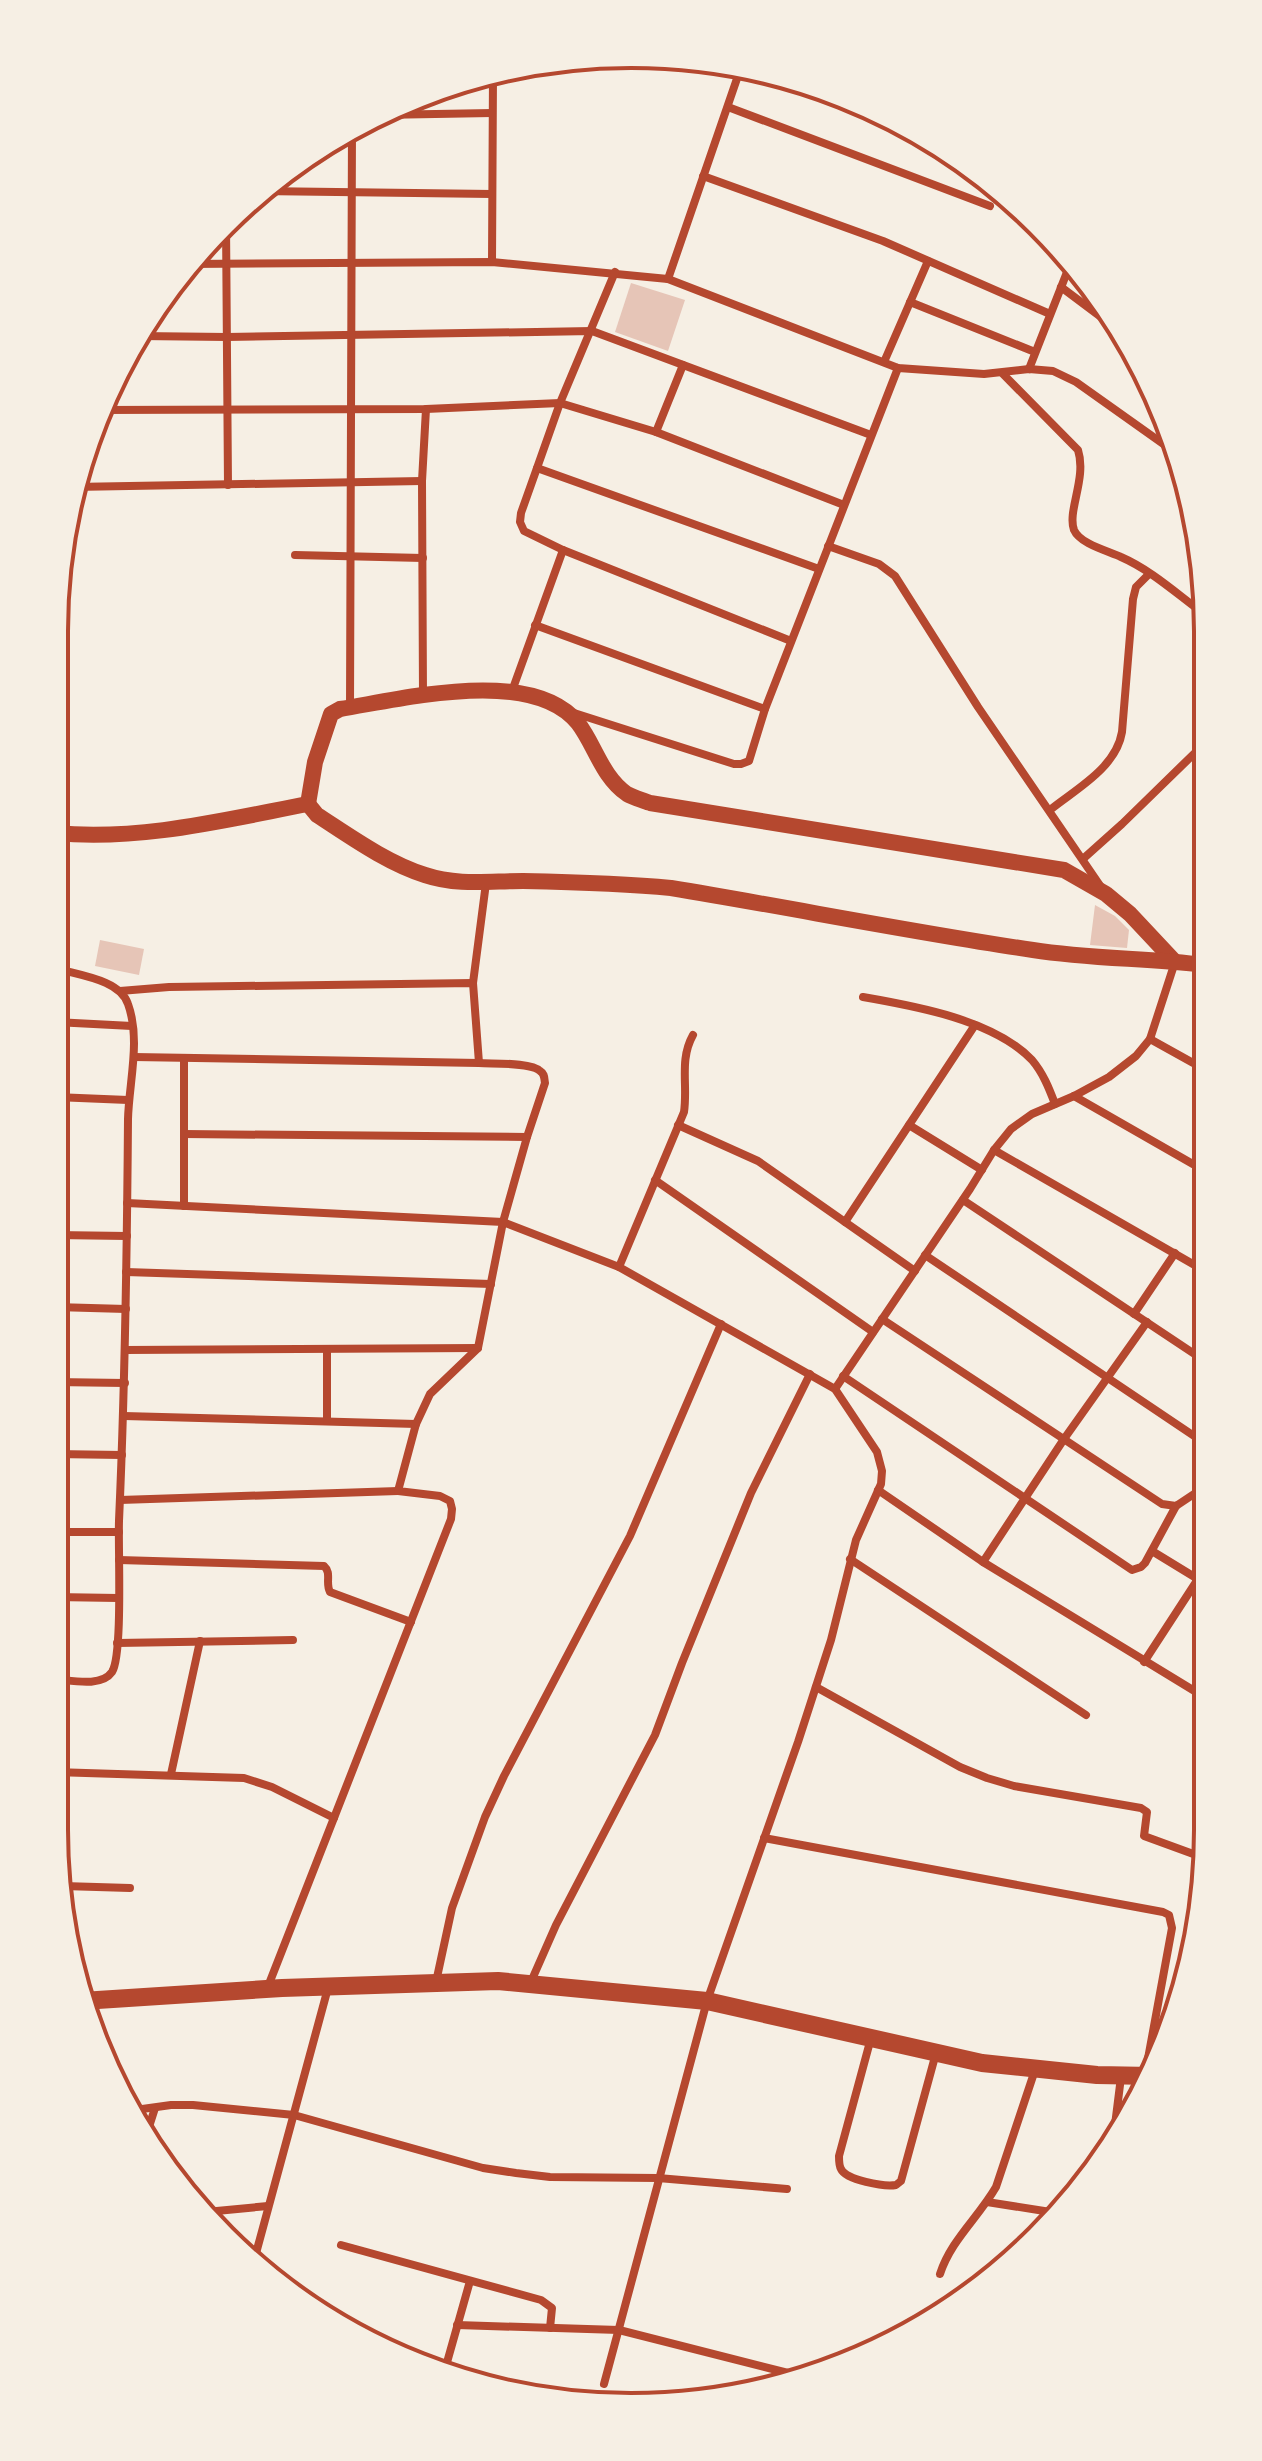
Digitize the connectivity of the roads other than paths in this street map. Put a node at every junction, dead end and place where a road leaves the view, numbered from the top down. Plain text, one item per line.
1 (737, 78) edge
2 (493, 85) edge
3 (728, 107) junction
4 (492, 113) junction
5 (408, 114) edge
6 (352, 142) edge
7 (703, 176) junction
8 (280, 191) edge
9 (352, 192) junction
10 (492, 194) junction
11 (990, 206) dead end
12 (226, 241) edge
13 (928, 261) junction
14 (492, 262) junction
15 (205, 264) edge
16 (226, 264) junction
17 (352, 264) junction
18 (615, 272) junction
19 (1066, 274) edge
20 (668, 279) junction
21 (1061, 287) junction
22 (910, 302) junction
23 (1095, 313) edge
24 (1050, 314) junction
25 (592, 331) junction
26 (351, 335) junction
27 (151, 336) edge
28 (227, 337) junction
29 (1035, 352) junction
30 (884, 362) junction
31 (683, 365) junction
32 (898, 368) junction
33 (1029, 369) junction
34 (1003, 374) junction
35 (560, 403) junction
36 (227, 408) junction
37 (351, 408) junction
38 (426, 409) junction
39 (114, 410) edge
40 (656, 432) junction
41 (871, 435) junction
42 (1161, 443) edge
43 (537, 468) junction
44 (422, 481) junction
45 (351, 483) junction
46 (228, 485) junction
47 (87, 487) edge
48 (844, 505) junction
49 (828, 546) junction
50 (563, 550) junction
51 (295, 555) dead end
52 (351, 556) junction
53 (423, 558) junction
54 (819, 569) junction
55 (1149, 574) junction
56 (1193, 606) edge
57 (535, 625) junction
58 (791, 641) junction
59 (512, 691) junction
60 (423, 696) junction
61 (350, 707) junction
62 (765, 709) junction
63 (568, 711) junction
64 (1194, 754) edge
65 (308, 804) junction
66 (1050, 810) junction
67 (68, 834) edge
68 (1084, 858) junction
69 (486, 883) junction
70 (1106, 894) junction
71 (1175, 962) junction
72 (1194, 964) edge
73 (68, 972) edge
74 (473, 983) junction
75 (120, 991) junction
76 (863, 997) dead end
77 (68, 1023) edge
78 (975, 1025) junction
79 (132, 1026) junction
80 (693, 1035) dead end
81 (1150, 1039) junction
82 (134, 1057) junction
83 (184, 1060) junction
84 (479, 1063) junction
85 (1194, 1063) edge
86 (1074, 1096) junction
87 (68, 1098) edge
88 (128, 1100) junction
89 (1055, 1104) junction
90 (678, 1125) junction
91 (909, 1125) junction
92 (184, 1134) junction
93 (527, 1137) junction
94 (994, 1150) junction
95 (1194, 1165) edge
96 (982, 1170) junction
97 (655, 1180) junction
98 (963, 1200) junction
99 (127, 1203) junction
100 (184, 1206) junction
101 (503, 1222) junction
102 (845, 1222) junction
103 (68, 1235) edge
104 (127, 1236) junction
105 (1175, 1253) junction
106 (925, 1255) junction
107 (1194, 1264) edge
108 (619, 1267) junction
109 (915, 1271) junction
110 (126, 1272) junction
111 (491, 1284) junction
112 (68, 1307) edge
113 (126, 1309) junction
114 (1134, 1314) junction
115 (882, 1319) junction
116 (1147, 1322) junction
117 (721, 1324) junction
118 (873, 1332) junction
119 (478, 1348) junction
120 (327, 1349) junction
121 (125, 1350) junction
122 (1194, 1354) edge
123 (810, 1374) junction
124 (843, 1376) junction
125 (1108, 1378) junction
126 (68, 1382) edge
127 (125, 1383) junction
128 (835, 1389) junction
129 (124, 1416) junction
130 (327, 1421) junction
131 (416, 1424) junction
132 (1194, 1436) edge
133 (1064, 1439) junction
134 (68, 1454) edge
135 (122, 1455) junction
136 (878, 1490) junction
137 (398, 1491) junction
138 (1194, 1494) edge
139 (1025, 1498) junction
140 (120, 1500) junction
141 (1176, 1506) junction
142 (68, 1532) edge
143 (119, 1532) junction
144 (1152, 1551) junction
145 (850, 1559) junction
146 (119, 1560) junction
147 (983, 1562) junction
148 (1194, 1577) edge
149 (1194, 1593) edge
150 (68, 1597) edge
151 (118, 1598) junction
152 (411, 1622) junction
153 (293, 1640) dead end
154 (200, 1641) junction
155 (117, 1643) junction
156 (1144, 1662) junction
157 (68, 1680) edge
158 (816, 1687) junction
159 (1194, 1691) edge
160 (1086, 1715) dead end
161 (68, 1772) edge
162 (171, 1774) junction
163 (334, 1818) junction
164 (764, 1838) junction
165 (1193, 1854) edge
166 (71, 1886) edge
167 (130, 1888) dead end
168 (435, 1983) junction
169 (530, 1984) junction
170 (328, 1987) junction
171 (266, 1990) junction
172 (94, 2000) edge
173 (707, 2001) junction
174 (1155, 2036) edge
175 (871, 2038) junction
176 (936, 2052) junction
177 (1036, 2070) junction
178 (1121, 2076) junction
179 (1137, 2076) edge
180 (155, 2108) junction
181 (142, 2109) edge
182 (294, 2115) junction
183 (1116, 2117) edge
184 (150, 2123) edge
185 (658, 2178) junction
186 (787, 2189) dead end
187 (987, 2202) junction
188 (268, 2206) junction
189 (217, 2211) edge
190 (1045, 2211) edge
191 (341, 2245) dead end
192 (257, 2250) edge
193 (940, 2274) dead end
194 (470, 2281) junction
195 (457, 2325) junction
196 (550, 2328) junction
197 (619, 2330) junction
198 (447, 2362) edge
199 (784, 2372) edge
200 (604, 2384) dead end

1 - 3 street
2 - 4 street
3 - 7 street
3 - 11 street
4 - 5 street
4 - 10 street
6 - 9 street
7 - 13 street
7 - 20 street
8 - 9 street
9 - 10 street
9 - 17 street
10 - 14 street
12 - 16 street
13 - 22 street
13 - 24 street
14 - 17 street
14 - 18 street
15 - 16 street
16 - 17 street
16 - 28 street
17 - 26 street
18 - 20 street
18 - 25 street
19 - 21 street
20 - 30 street
21 - 23 street
21 - 24 street
22 - 29 street
22 - 30 street
24 - 29 street
25 - 26 street
25 - 31 street
25 - 35 street
26 - 28 street
26 - 37 street
27 - 28 street
28 - 36 street
29 - 33 street
30 - 32 street
31 - 40 street
31 - 41 street
32 - 34 street
32 - 41 street
33 - 34 street
33 - 42 street
34 - 55 street
35 - 38 street
35 - 40 street
35 - 43 street
36 - 37 street
36 - 39 street
36 - 46 street
37 - 38 street
37 - 45 street
38 - 44 street
40 - 48 street
41 - 48 street
43 - 50 street
43 - 54 street
44 - 45 street
44 - 53 street
45 - 46 street
45 - 52 street
46 - 47 street
48 - 49 street
49 - 54 street
49 - 66 street
50 - 57 street
50 - 58 street
51 - 52 street
52 - 53 street
52 - 61 street
53 - 60 street
54 - 58 street
55 - 56 street
55 - 66 street
57 - 59 street
57 - 62 street
58 - 62 street
59 - 60 main road
59 - 63 main road
60 - 61 main road
61 - 65 main road
62 - 63 street
63 - 70 main road
64 - 68 street
65 - 67 main road
65 - 69 main road
66 - 68 street
68 - 70 street
69 - 71 main road
69 - 74 street
70 - 71 main road
71 - 72 main road
71 - 81 street
73 - 75 street
74 - 75 street
74 - 84 street
75 - 79 street
76 - 78 street
77 - 79 street
78 - 89 street
78 - 91 street
79 - 82 street
80 - 90 street
81 - 85 street
81 - 86 street
82 - 83 street
82 - 88 street
83 - 84 street
83 - 92 street
84 - 93 street
86 - 89 street
86 - 95 street
87 - 88 street
88 - 99 street
89 - 94 street
90 - 97 street
90 - 102 street
91 - 96 street
91 - 102 street
92 - 93 street
92 - 100 street
93 - 101 street
94 - 96 street
94 - 105 street
96 - 98 street
97 - 108 street
97 - 118 street
98 - 106 street
98 - 114 street
99 - 100 street
99 - 104 street
100 - 101 street
101 - 108 street
101 - 111 street
102 - 109 street
103 - 104 street
104 - 110 street
105 - 107 street
105 - 114 street
106 - 109 street
106 - 125 street
108 - 117 street
109 - 115 street
110 - 111 street
110 - 113 street
111 - 119 street
112 - 113 street
113 - 121 street
114 - 116 street
115 - 118 street
115 - 133 street
116 - 122 street
116 - 125 street
117 - 123 street
117 - 168 street
118 - 124 street
119 - 120 street
119 - 131 street
120 - 121 street
120 - 130 street
121 - 127 street
123 - 128 street
123 - 169 street
124 - 128 street
124 - 139 street
125 - 132 street
125 - 133 street
126 - 127 street
127 - 129 street
128 - 136 street
129 - 130 street
129 - 135 street
130 - 131 street
131 - 137 street
133 - 139 street
133 - 141 street
134 - 135 street
135 - 140 street
136 - 145 street
136 - 147 street
137 - 140 street
137 - 152 street
138 - 141 street
139 - 144 street
139 - 147 street
140 - 143 street
141 - 144 street
142 - 143 street
143 - 146 street
144 - 148 street
145 - 158 street
145 - 160 street
146 - 151 street
146 - 152 street
147 - 156 street
149 - 156 street
150 - 151 street
151 - 155 street
152 - 163 street
153 - 154 street
154 - 155 street
154 - 162 street
155 - 157 street
156 - 159 street
158 - 164 street
158 - 165 street
161 - 162 street
162 - 163 street
163 - 171 street
164 - 173 street
164 - 174 street
166 - 167 street
168 - 169 main road
168 - 170 main road
169 - 173 main road
170 - 171 main road
170 - 182 street
171 - 172 main road
173 - 175 main road
173 - 185 street
175 - 176 main road
175 - 176 street
176 - 177 main road
177 - 178 main road
177 - 187 street
178 - 179 main road
178 - 183 street
180 - 181 street
180 - 182 street
180 - 184 street
182 - 185 street
182 - 188 street
185 - 186 street
185 - 197 street
187 - 190 street
187 - 193 street
188 - 189 street
188 - 192 street
191 - 194 street
194 - 195 street
194 - 196 street
195 - 196 street
195 - 198 street
196 - 197 street
197 - 199 street
197 - 200 street

